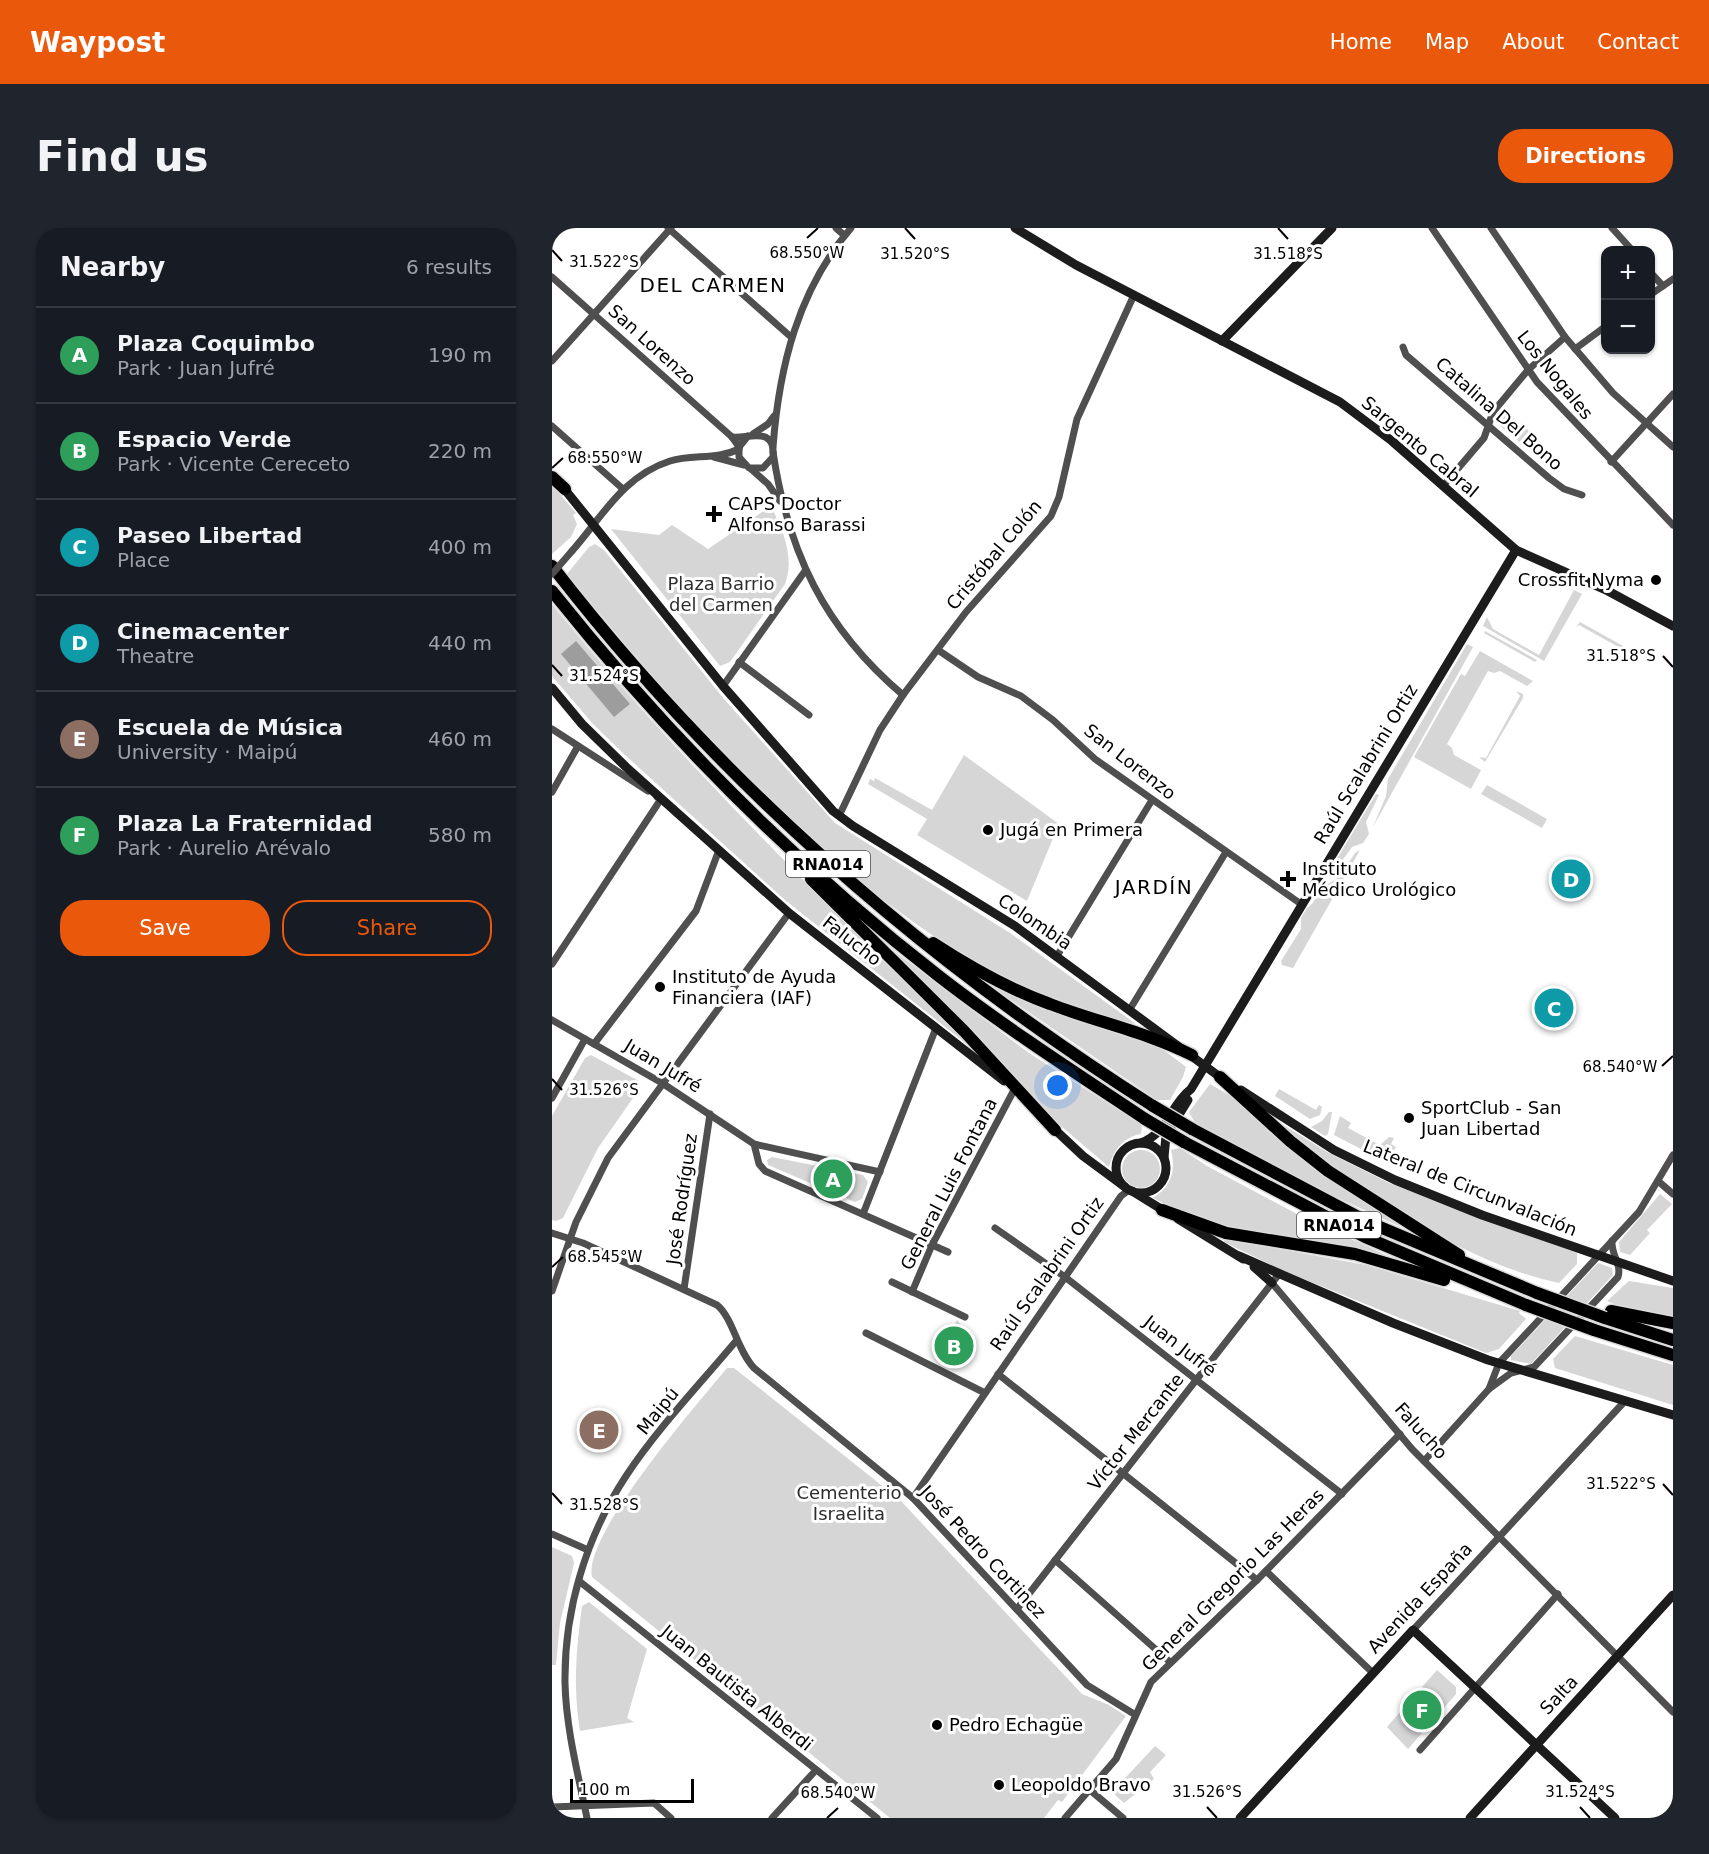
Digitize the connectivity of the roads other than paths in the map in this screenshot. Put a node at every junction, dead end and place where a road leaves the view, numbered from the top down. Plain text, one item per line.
1 (669, 228) edge
2 (836, 228) edge
3 (850, 228) edge
4 (1015, 228) edge
5 (1332, 228) edge
6 (1431, 228) edge
7 (1491, 228) edge
8 (1612, 228) edge
9 (844, 235) junction
10 (1628, 246) edge
11 (552, 277) edge
12 (1655, 277) edge
13 (1673, 279) edge
14 (1663, 286) junction
15 (1655, 292) edge
16 (1134, 295) junction
17 (594, 314) junction
18 (1601, 329) edge
19 (1564, 337) junction
20 (791, 338) junction
21 (1222, 341) junction
22 (1403, 347) dead end
23 (1575, 349) junction
24 (552, 361) edge
25 (1528, 370) junction
26 (1673, 394) edge
27 (776, 411) junction
28 (1646, 423) junction
29 (1489, 425) junction
30 (552, 426) edge
31 (751, 435) junction
32 (732, 437) junction
33 (1673, 447) edge
34 (739, 448) junction
35 (773, 449) junction
36 (712, 456) junction
37 (1611, 462) junction
38 (747, 466) junction
39 (552, 471) edge
40 (552, 477) edge
41 (1443, 486) junction
42 (565, 489) junction
43 (623, 489) junction
44 (1582, 495) dead end
45 (783, 505) junction
46 (1673, 512) edge
47 (1667, 519) junction
48 (1673, 525) edge
49 (595, 526) junction
50 (1516, 550) junction
51 (552, 566) edge
52 (805, 572) junction
53 (552, 574) edge
54 (552, 591) edge
55 (1673, 626) edge
56 (938, 650) junction
57 (739, 662) junction
58 (723, 686) junction
59 (552, 688) edge
60 (903, 695) junction
61 (809, 715) dead end
62 (552, 729) edge
63 (578, 746) junction
64 (714, 776) junction
65 (552, 792) edge
66 (661, 799) junction
67 (1152, 800) junction
68 (839, 816) junction
69 (719, 850) junction
70 (1226, 852) junction
71 (1301, 904) junction
72 (883, 911) junction
73 (789, 913) junction
74 (1057, 956) junction
75 (552, 964) edge
76 (1130, 1009) junction
77 (552, 1020) edge
78 (936, 1028) junction
79 (585, 1039) junction
80 (594, 1044) junction
81 (1192, 1054) junction
82 (1205, 1065) junction
83 (1220, 1077) junction
84 (662, 1083) junction
85 (1191, 1089) junction
86 (1014, 1090) junction
87 (552, 1098) edge
88 (710, 1114) junction
89 (1055, 1130) junction
90 (1141, 1143) junction
91 (754, 1144) junction
92 (1673, 1155) edge
93 (1164, 1157) junction
94 (880, 1172) junction
95 (1658, 1181) junction
96 (1129, 1190) junction
97 (1673, 1194) edge
98 (1162, 1210) junction
99 (863, 1214) junction
100 (995, 1228) dead end
101 (552, 1233) edge
102 (570, 1238) junction
103 (1612, 1241) junction
104 (932, 1245) junction
105 (948, 1252) dead end
106 (1239, 1256) junction
107 (1596, 1256) junction
108 (1618, 1264) junction
109 (1279, 1274) junction
110 (1065, 1277) junction
111 (1498, 1278) junction
112 (1673, 1281) edge
113 (892, 1282) dead end
114 (1272, 1283) junction
115 (684, 1288) junction
116 (552, 1291) edge
117 (912, 1292) junction
118 (1500, 1296) junction
119 (1608, 1314) junction
120 (965, 1317) dead end
121 (1673, 1323) edge
122 (866, 1334) dead end
123 (1673, 1340) edge
124 (736, 1341) junction
125 (1673, 1355) edge
126 (1499, 1363) junction
127 (1523, 1371) junction
128 (998, 1374) junction
129 (1196, 1380) junction
130 (1489, 1389) junction
131 (985, 1392) junction
132 (1625, 1401) junction
133 (1673, 1415) edge
134 (1400, 1434) junction
135 (1424, 1461) junction
136 (1124, 1473) junction
137 (1342, 1494) junction
138 (913, 1498) junction
139 (552, 1534) edge
140 (1500, 1536) junction
141 (588, 1550) junction
142 (1055, 1560) junction
143 (1266, 1571) junction
144 (1257, 1580) junction
145 (579, 1581) junction
146 (1558, 1594) junction
147 (1673, 1595) edge
148 (1017, 1609) junction
149 (1413, 1630) junction
150 (1617, 1657) junction
151 (1170, 1662) junction
152 (1373, 1673) junction
153 (1475, 1688) junction
154 (1673, 1712) edge
155 (1134, 1714) junction
156 (1536, 1745) junction
157 (1420, 1750) dead end
158 (816, 1770) junction
159 (1090, 1790) junction
160 (584, 1806) junction
161 (552, 1807) edge
162 (587, 1818) edge
163 (671, 1818) edge
164 (772, 1818) edge
165 (877, 1818) edge
166 (1065, 1818) edge
167 (1123, 1818) edge
168 (1240, 1818) edge
169 (1470, 1818) edge
170 (1615, 1818) edge

1 - 17 street
1 - 20 street
2 - 9 street
3 - 9 street
4 - 16 street, Sargento Cabral
5 - 21 street
6 - 25 street, Los Nogales
7 - 19 street
8 - 10 street
9 - 20 street
11 - 17 street, San Lorenzo
12 - 14 street
13 - 14 street
14 - 15 street
16 - 21 street, Sargento Cabral
16 - 56 street, Cristóbal Colón
17 - 24 street
17 - 32 street, San Lorenzo
18 - 23 street
19 - 23 street
19 - 25 street
20 - 27 street
21 - 41 street, Sargento Cabral
22 - 29 street, Catalina Del Bono
23 - 28 street
25 - 29 street
25 - 37 street, Los Nogales
26 - 28 street
27 - 31 street
27 - 35 street
28 - 33 street
28 - 37 street
29 - 41 street
29 - 44 street, Catalina Del Bono
30 - 43 street
31 - 32 street
31 - 34 street
31 - 35 street
32 - 34 street, San Lorenzo
34 - 36 street
34 - 38 street
35 - 38 street
35 - 45 street
36 - 38 street
36 - 43 street
37 - 47 street, Los Nogales
38 - 45 street
39 - 42 street
40 - 42 highway
41 - 50 street, Sargento Cabral
42 - 49 street
43 - 49 street
45 - 52 street
46 - 47 street
47 - 48 street, Los Nogales
49 - 53 street, bridge
49 - 58 street
50 - 55 street, Sargento Cabral
50 - 71 street, Raúl Scalabrini Ortiz
51 - 72 highway, RNA014
52 - 57 street
52 - 60 street
54 - 64 highway, RNA014
56 - 60 street, Cristóbal Colón
56 - 67 street, San Lorenzo
57 - 58 street
57 - 61 street
58 - 68 street
59 - 66 street
60 - 68 street, Cristóbal Colón
62 - 63 street, Falucho
63 - 65 street
63 - 66 street, Falucho
64 - 89 highway
64 - 118 highway, RNA014, bridge
66 - 69 street, Falucho
66 - 75 street
67 - 70 street, San Lorenzo
67 - 74 street
68 - 74 street, Colombia
69 - 73 street, Falucho
69 - 80 street
70 - 71 street, San Lorenzo
70 - 76 street
71 - 82 street, Raúl Scalabrini Ortiz
72 - 81 highway
72 - 111 highway, RNA014, bridge
73 - 78 street, Falucho
73 - 84 street
74 - 76 street, Colombia
76 - 81 street, Colombia
77 - 79 street, Juan Jufré
78 - 86 street, Falucho
78 - 94 street
79 - 80 street, Juan Jufré
79 - 87 street
80 - 84 street, Juan Jufré
81 - 82 street, Colombia
82 - 83 street, Lateral de Circunvalación
82 - 85 street, Raúl Scalabrini Ortiz
83 - 107 street, Lateral de Circunvalación
83 - 111 highway
84 - 88 street, Juan Jufré
84 - 102 street
85 - 90 street, Raúl Scalabrini Ortiz
85 - 93 street, Raúl Scalabrini Ortiz
86 - 89 street, Falucho
86 - 104 street, General Luis Fontana
88 - 91 street, Juan Jufré
88 - 115 street, José Rodríguez
89 - 96 street, Falucho
90 - 93 street
90 - 96 street
91 - 94 street, Juan Jufré
91 - 99 street
92 - 95 street
93 - 96 street
94 - 99 street
95 - 97 street
95 - 103 street
96 - 98 street, Falucho
96 - 110 street, Raúl Scalabrini Ortiz
98 - 106 street, Falucho
98 - 118 highway
99 - 104 street
100 - 110 street, Juan Jufré
101 - 102 street, José Pedro Cortinez
102 - 115 street, José Pedro Cortinez
102 - 116 street
103 - 107 street
103 - 108 street
104 - 105 street
104 - 117 street, General Luis Fontana
106 - 109 street
106 - 114 street, Falucho
107 - 108 street, Lateral de Circunvalación
107 - 126 street
108 - 112 street, Lateral de Circunvalación
108 - 127 street
109 - 114 street, Víctor Mercante
109 - 126 street
110 - 128 street, Raúl Scalabrini Ortiz
110 - 129 street, Juan Jufré
111 - 119 highway, RNA014, bridge
113 - 117 street
114 - 129 street, Víctor Mercante
114 - 134 street, Falucho
115 - 124 street, José Pedro Cortinez
117 - 120 street
118 - 125 highway, RNA014, bridge
119 - 121 highway
119 - 123 highway, RNA014
122 - 131 street
124 - 138 street, José Pedro Cortinez
124 - 141 street, Maipú
126 - 127 street
126 - 130 street
127 - 130 street
127 - 132 street
128 - 131 street, Raúl Scalabrini Ortiz
128 - 136 street
129 - 136 street, Víctor Mercante
129 - 137 street, Juan Jufré
130 - 135 street
131 - 138 street, Raúl Scalabrini Ortiz
132 - 133 street
132 - 140 street, Avenida España
134 - 135 street, Falucho
134 - 137 street, General Gregorio Las Heras
135 - 140 street, Falucho
136 - 142 street, Víctor Mercante
136 - 144 street
137 - 143 street, General Gregorio Las Heras
138 - 148 street, José Pedro Cortinez
139 - 141 street
140 - 146 street, Falucho
140 - 149 street, Avenida España
141 - 145 street, Maipú
142 - 148 street, Víctor Mercante
142 - 151 street
143 - 144 street, General Gregorio Las Heras
143 - 152 street
144 - 151 street, General Gregorio Las Heras
145 - 158 street, Juan Bautista Alberdi
145 - 160 street, Maipú
146 - 150 street, Falucho
146 - 153 street
147 - 150 street, Salta
148 - 155 street, José Pedro Cortinez
149 - 152 street, Avenida España
149 - 153 street
150 - 154 street, Falucho
150 - 156 street, Salta
151 - 155 street, General Gregorio Las Heras
152 - 168 street, Avenida España
153 - 156 street
153 - 157 street
155 - 159 street, General Gregorio Las Heras
156 - 169 street, Salta
156 - 170 street
158 - 164 street
158 - 165 street, Juan Bautista Alberdi
159 - 166 street, General Gregorio Las Heras
159 - 167 street
160 - 161 street
160 - 162 street, Maipú
160 - 163 street

